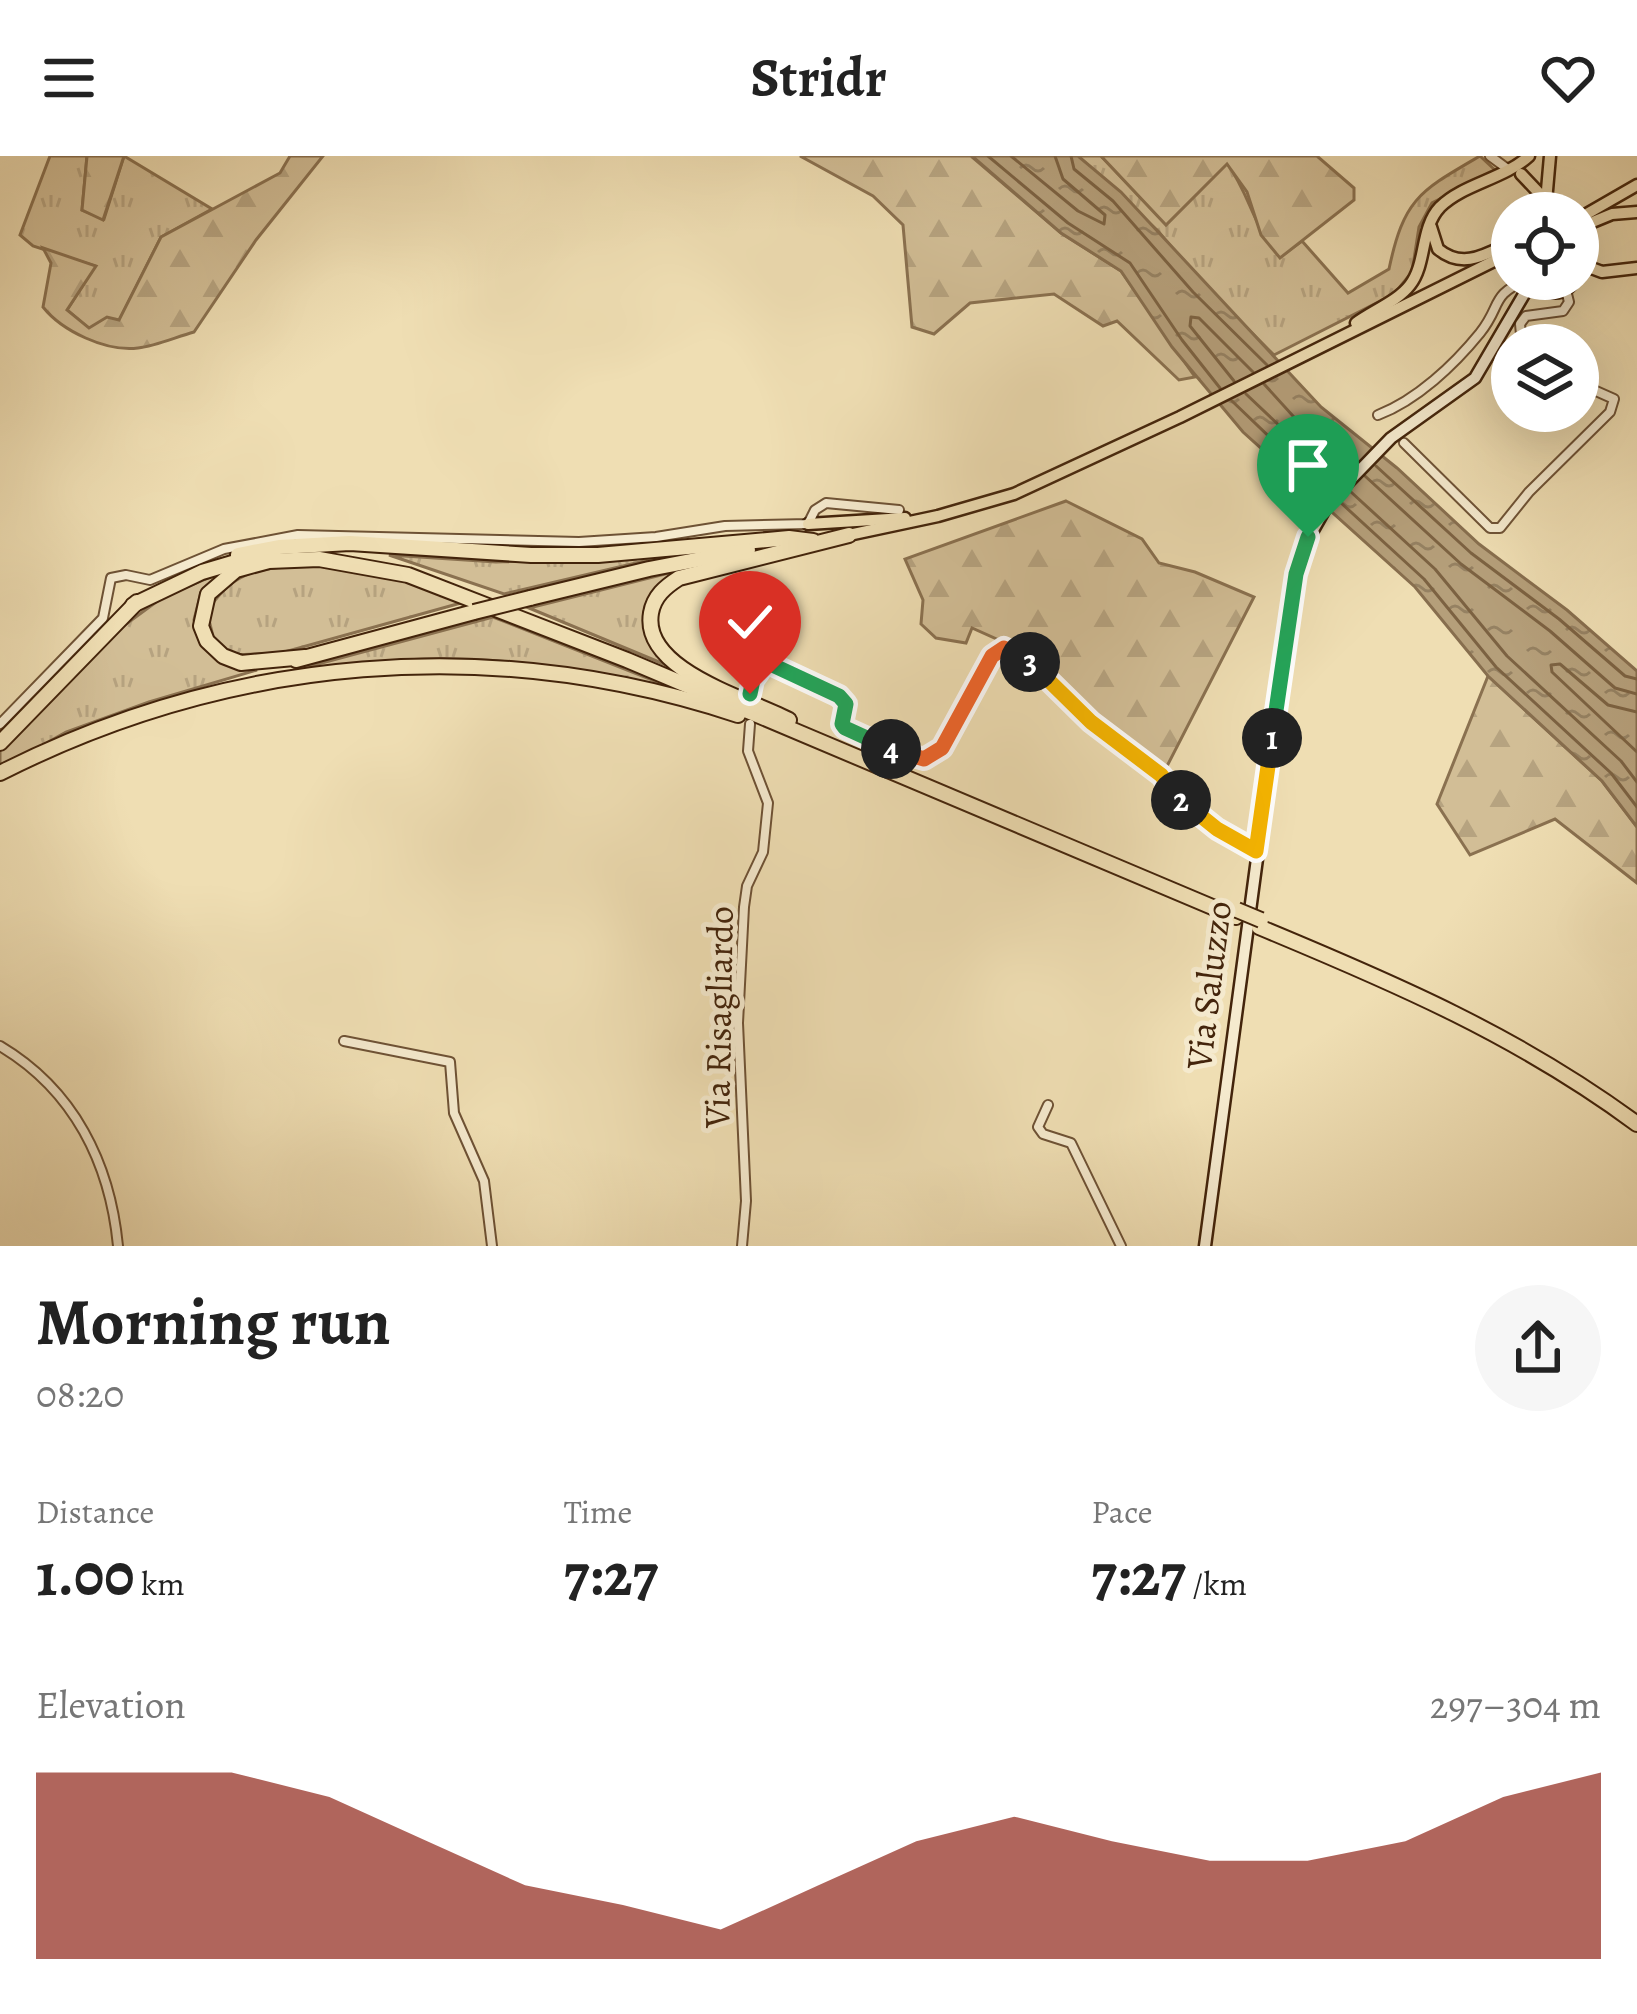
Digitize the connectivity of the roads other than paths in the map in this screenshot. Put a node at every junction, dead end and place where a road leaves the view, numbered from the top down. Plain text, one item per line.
1 (1490, 156) edge
2 (1528, 157) edge
3 (1550, 160) edge
4 (1516, 172) junction
5 (1637, 185) edge
6 (1538, 192) edge
7 (1547, 192) edge
8 (1599, 208) edge
9 (1637, 212) edge
10 (1599, 216) edge
11 (1431, 224) junction
12 (1491, 251) edge
13 (1491, 263) edge
14 (1637, 268) edge
15 (1599, 271) edge
16 (1602, 272) junction
17 (1599, 273) edge
18 (1496, 300) edge
19 (1527, 300) edge
20 (1569, 300) edge
21 (1522, 302) joint
22 (1520, 324) edge
23 (1333, 341) junction
24 (1599, 392) edge
25 (1378, 415) dead end
26 (1599, 423) edge
27 (1591, 432) edge
28 (1398, 441) junction
29 (898, 510) dead end
30 (938, 516) junction
31 (808, 524) junction
32 (849, 535) junction
33 (813, 541) junction
34 (133, 605) junction
35 (304, 657) junction
36 (750, 694) dead end
37 (178, 700) junction
38 (0, 724) edge
39 (750, 724) dead end
40 (813, 736) junction
41 (0, 742) edge
42 (0, 773) edge
43 (1256, 851) junction
44 (344, 1041) dead end
45 (0, 1046) edge
46 (1048, 1105) dead end
47 (1637, 1119) edge
48 (118, 1246) edge
49 (492, 1246) edge
50 (742, 1246) edge
51 (1121, 1246) edge
52 (1204, 1246) edge

1 - 4 street
2 - 3 main road
2 - 4 main road
3 - 4 main road
3 - 7 main road
4 - 6 main road
4 - 11 main road
5 - 8 main road
9 - 10 main road
11 - 12 main road
11 - 23 main road
13 - 23 main road
14 - 16 main road
15 - 16 main road
16 - 17 main road
18 - 25 street
19 - 21 main road
20 - 22 street
21 - 28 main road, Via Saluzzo
23 - 30 main road
24 - 26 street
27 - 28 street
28 - 43 main road, Via Saluzzo
29 - 31 street
30 - 31 main road
30 - 32 main road
31 - 38 street
32 - 33 main road
32 - 40 highway
33 - 34 highway
33 - 35 highway, bridge
34 - 40 highway
34 - 41 highway
35 - 37 highway
35 - 40 highway
36 - 43 street
37 - 40 highway
37 - 42 highway
39 - 50 street, Via Risagliardo
40 - 47 highway, bridge
43 - 52 main road, Via Saluzzo
44 - 49 street
45 - 48 street
46 - 51 street

